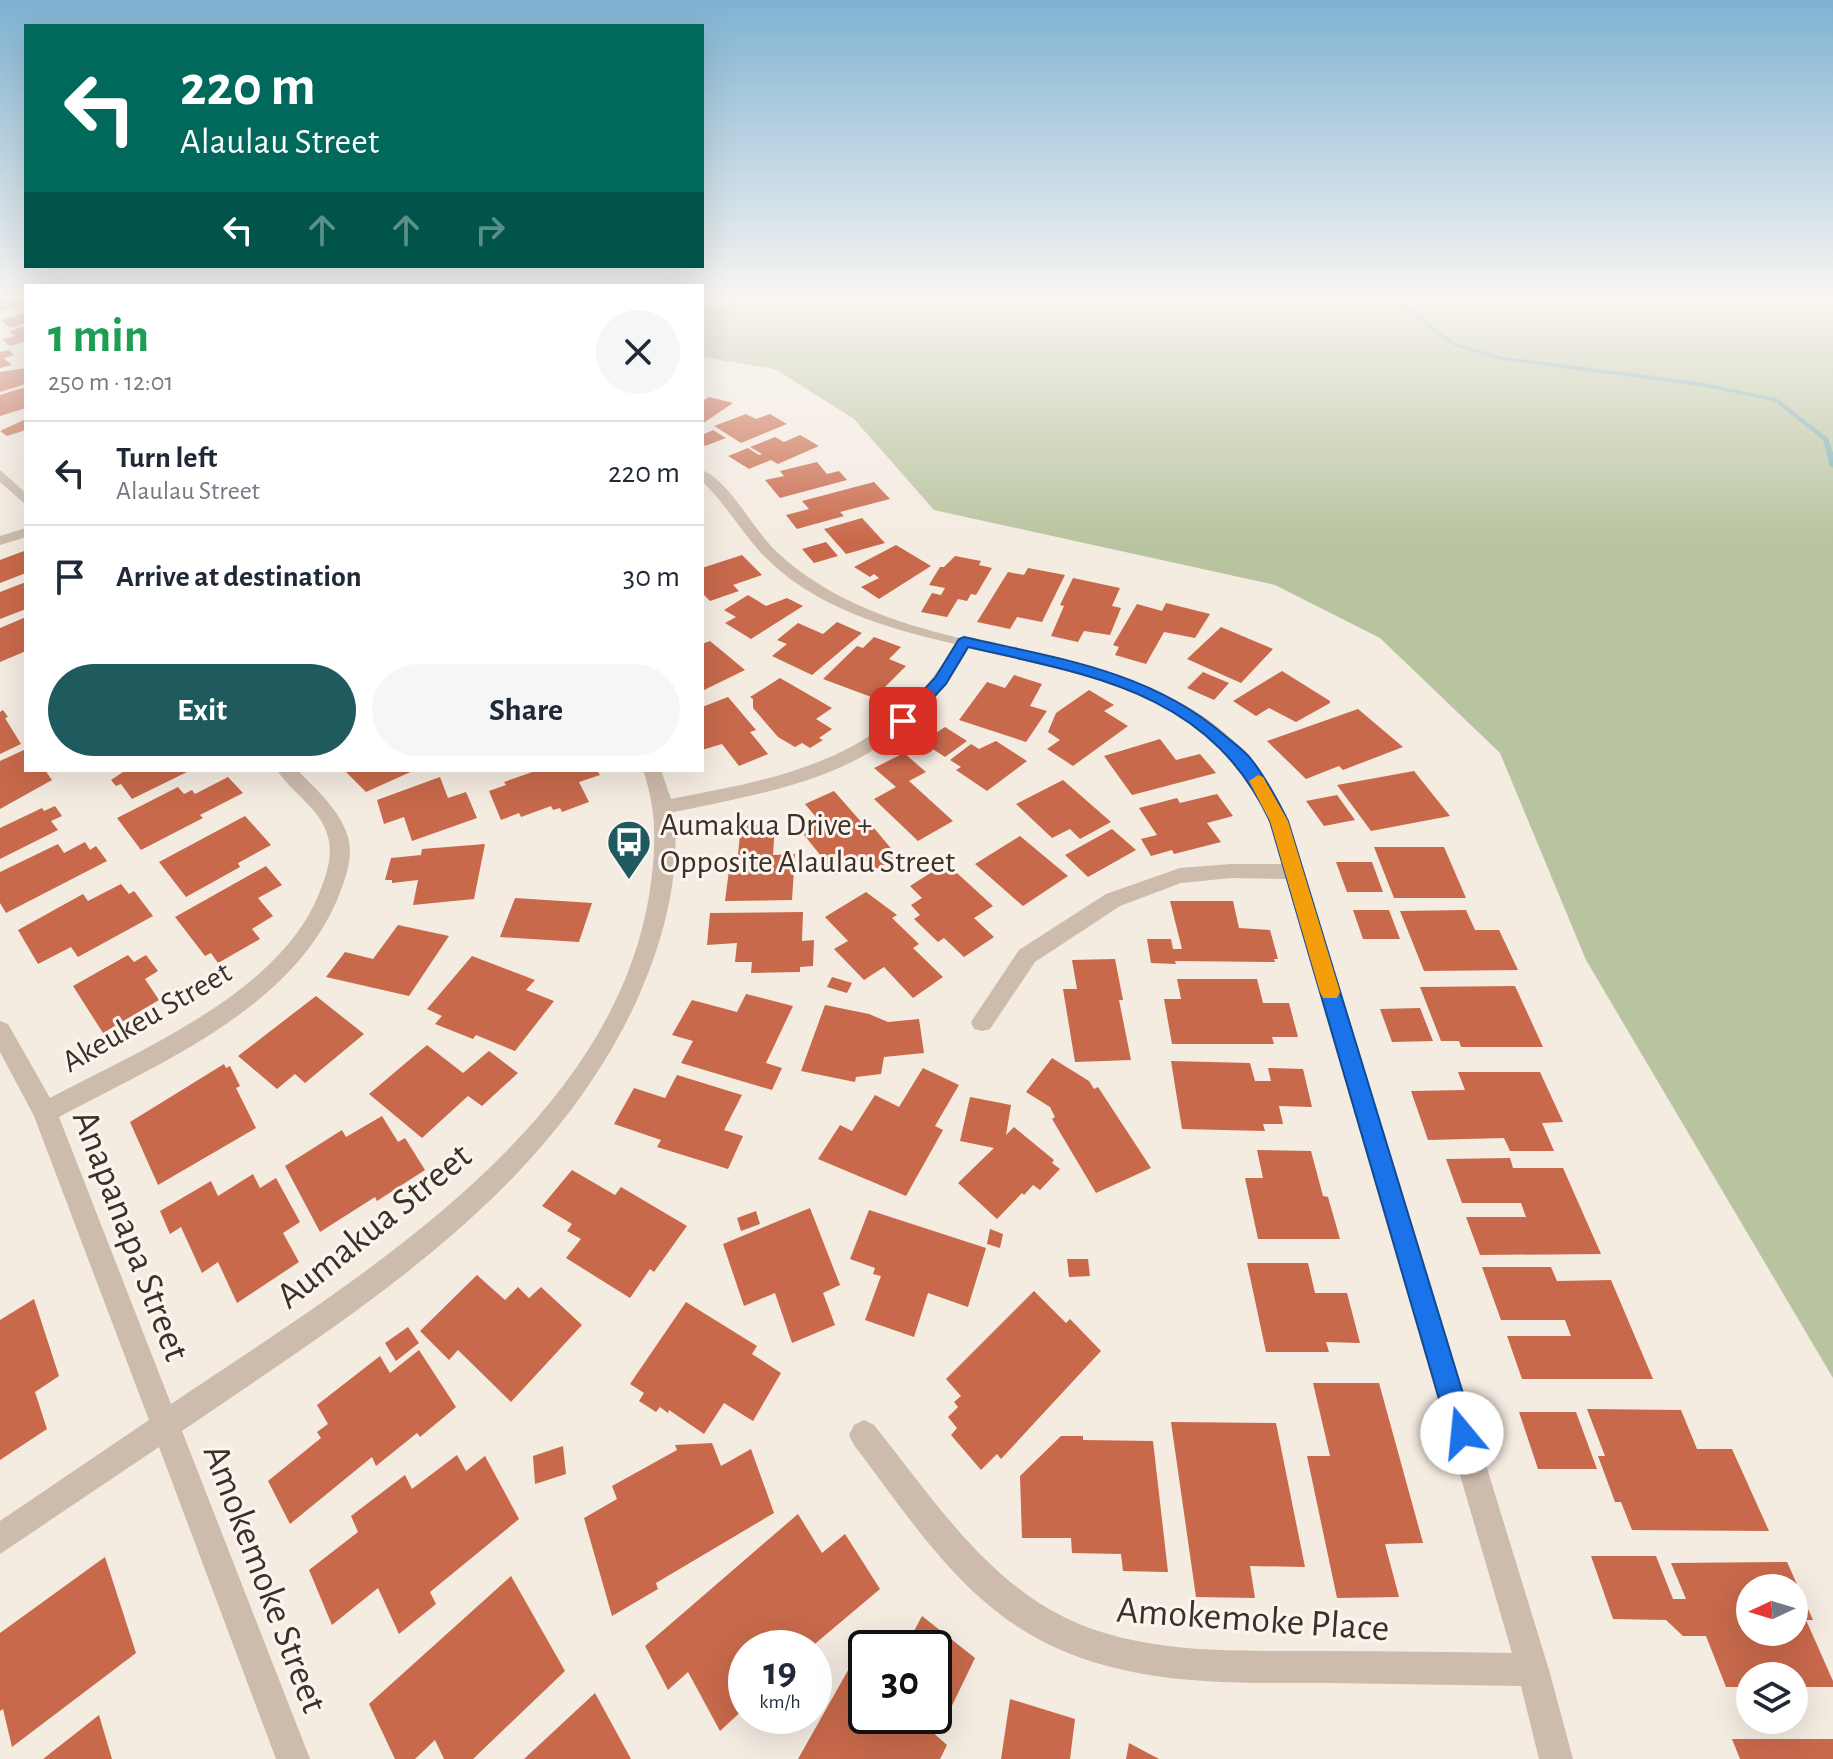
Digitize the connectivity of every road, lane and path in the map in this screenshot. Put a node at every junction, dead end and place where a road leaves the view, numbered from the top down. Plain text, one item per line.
1 (0, 474) edge
2 (704, 476) edge
3 (24, 499) edge
4 (24, 533) edge
5 (0, 541) edge
6 (964, 642) junction
7 (288, 772) edge
8 (653, 772) edge
9 (664, 807) junction
10 (1294, 872) junction
11 (982, 1022) dead end
12 (0, 1031) edge
13 (45, 1112) junction
14 (165, 1426) junction
15 (864, 1435) dead end
16 (0, 1539) edge
17 (1533, 1670) junction
18 (293, 1759) edge
19 (1556, 1759) edge

1 - 3 street
2 - 6 street
4 - 5 street
6 - 9 street
6 - 10 street
7 - 13 street, Akeukeu Street
8 - 9 street, Aumakua Street
9 - 14 street, Aumakua Street
10 - 11 street
10 - 17 street
12 - 13 street, Anapanapa Street
13 - 14 street, Anapanapa Street
14 - 16 street, Aumakua Street
14 - 18 street, Amokemoke Street
15 - 17 street, Amokemoke Place
17 - 19 street

